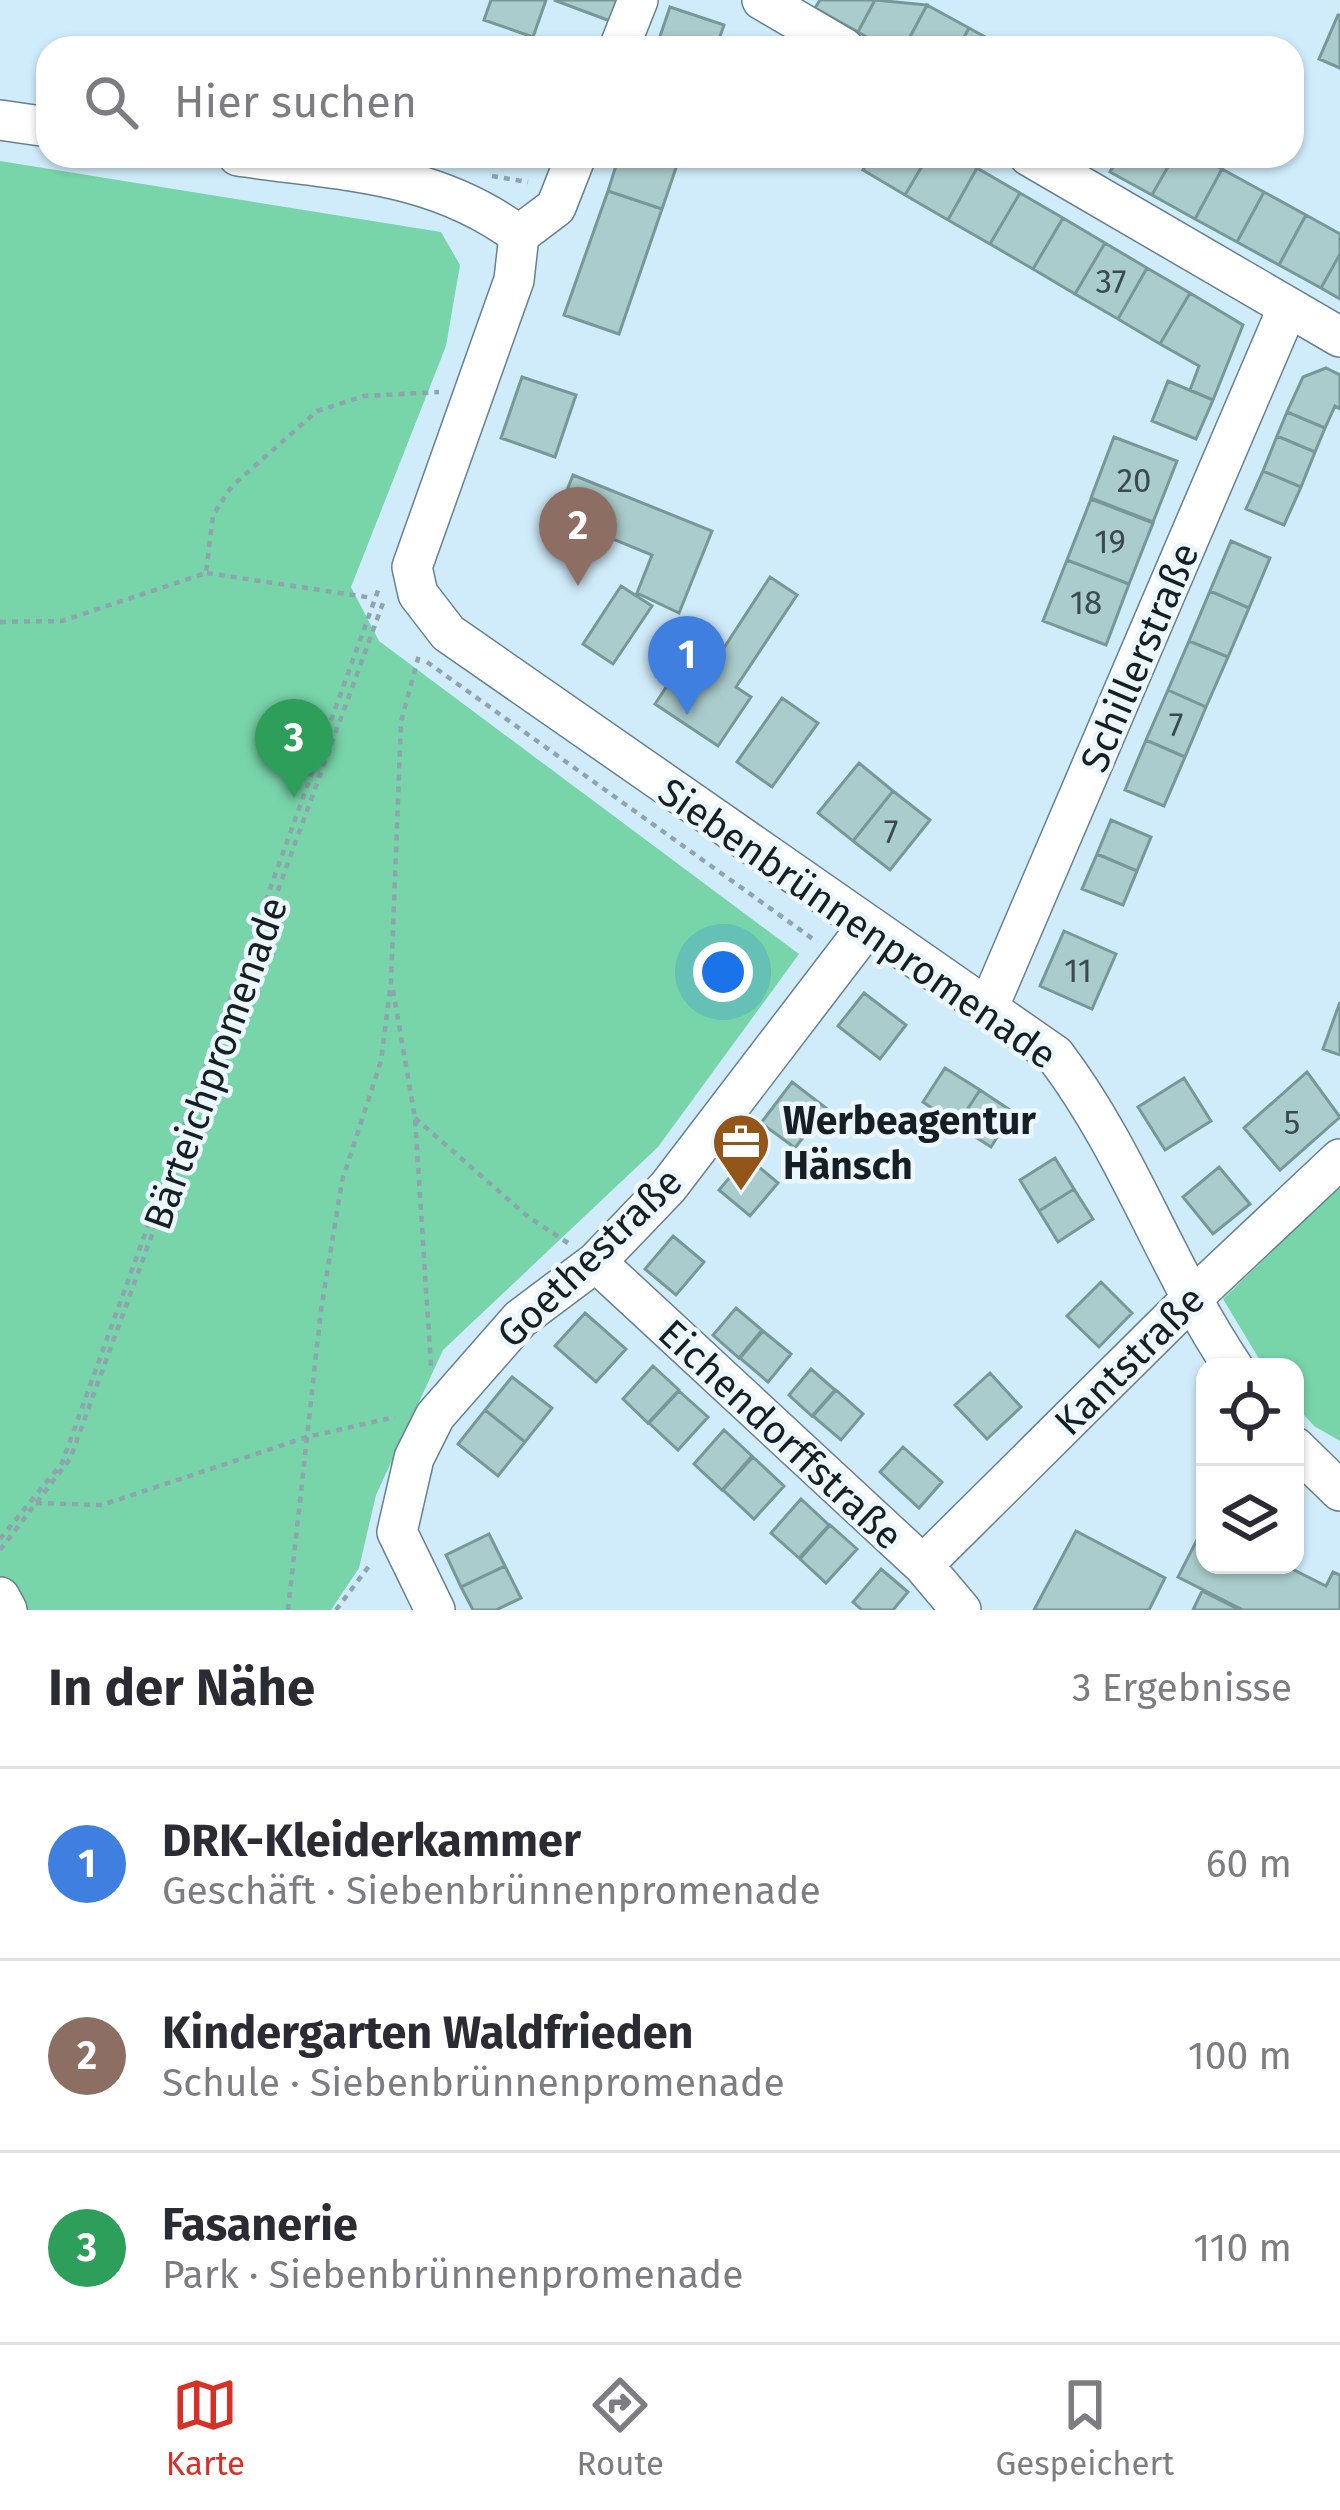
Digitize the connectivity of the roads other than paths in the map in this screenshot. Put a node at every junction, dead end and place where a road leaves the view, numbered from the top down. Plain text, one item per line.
1 (638, 0) edge
2 (762, 0) edge
3 (624, 36) edge
4 (824, 36) edge
5 (0, 120) edge
6 (36, 125) edge
7 (318, 168) edge
8 (571, 168) edge
9 (1050, 168) edge
10 (518, 236) junction
11 (1288, 307) junction
12 (1340, 337) edge
13 (866, 928) junction
14 (989, 1006) junction
15 (1340, 1159) edge
16 (596, 1262) junction
17 (1189, 1300) junction
18 (1227, 1358) edge
19 (1304, 1456) edge
20 (1340, 1491) edge
21 (923, 1565) junction
22 (0, 1597) edge
23 (7, 1610) edge
24 (435, 1610) edge
25 (961, 1610) edge

1 - 3 street
2 - 4 street
5 - 6 street
7 - 10 street
8 - 10 street
9 - 11 street
10 - 13 street, Siebenbrünnenpromenade
11 - 12 street
11 - 14 street, Schillerstraße
13 - 14 street, Siebenbrünnenpromenade
13 - 16 street, Goethestraße
14 - 17 street, Siebenbrünnenpromenade
15 - 17 street, Kantstraße
16 - 21 street, Eichendorffstraße
16 - 24 street, Goethestraße
17 - 18 street, Siebenbrünnenpromenade
17 - 21 street, Kantstraße
19 - 20 street
21 - 25 street, Eichendorffstraße
22 - 23 street

